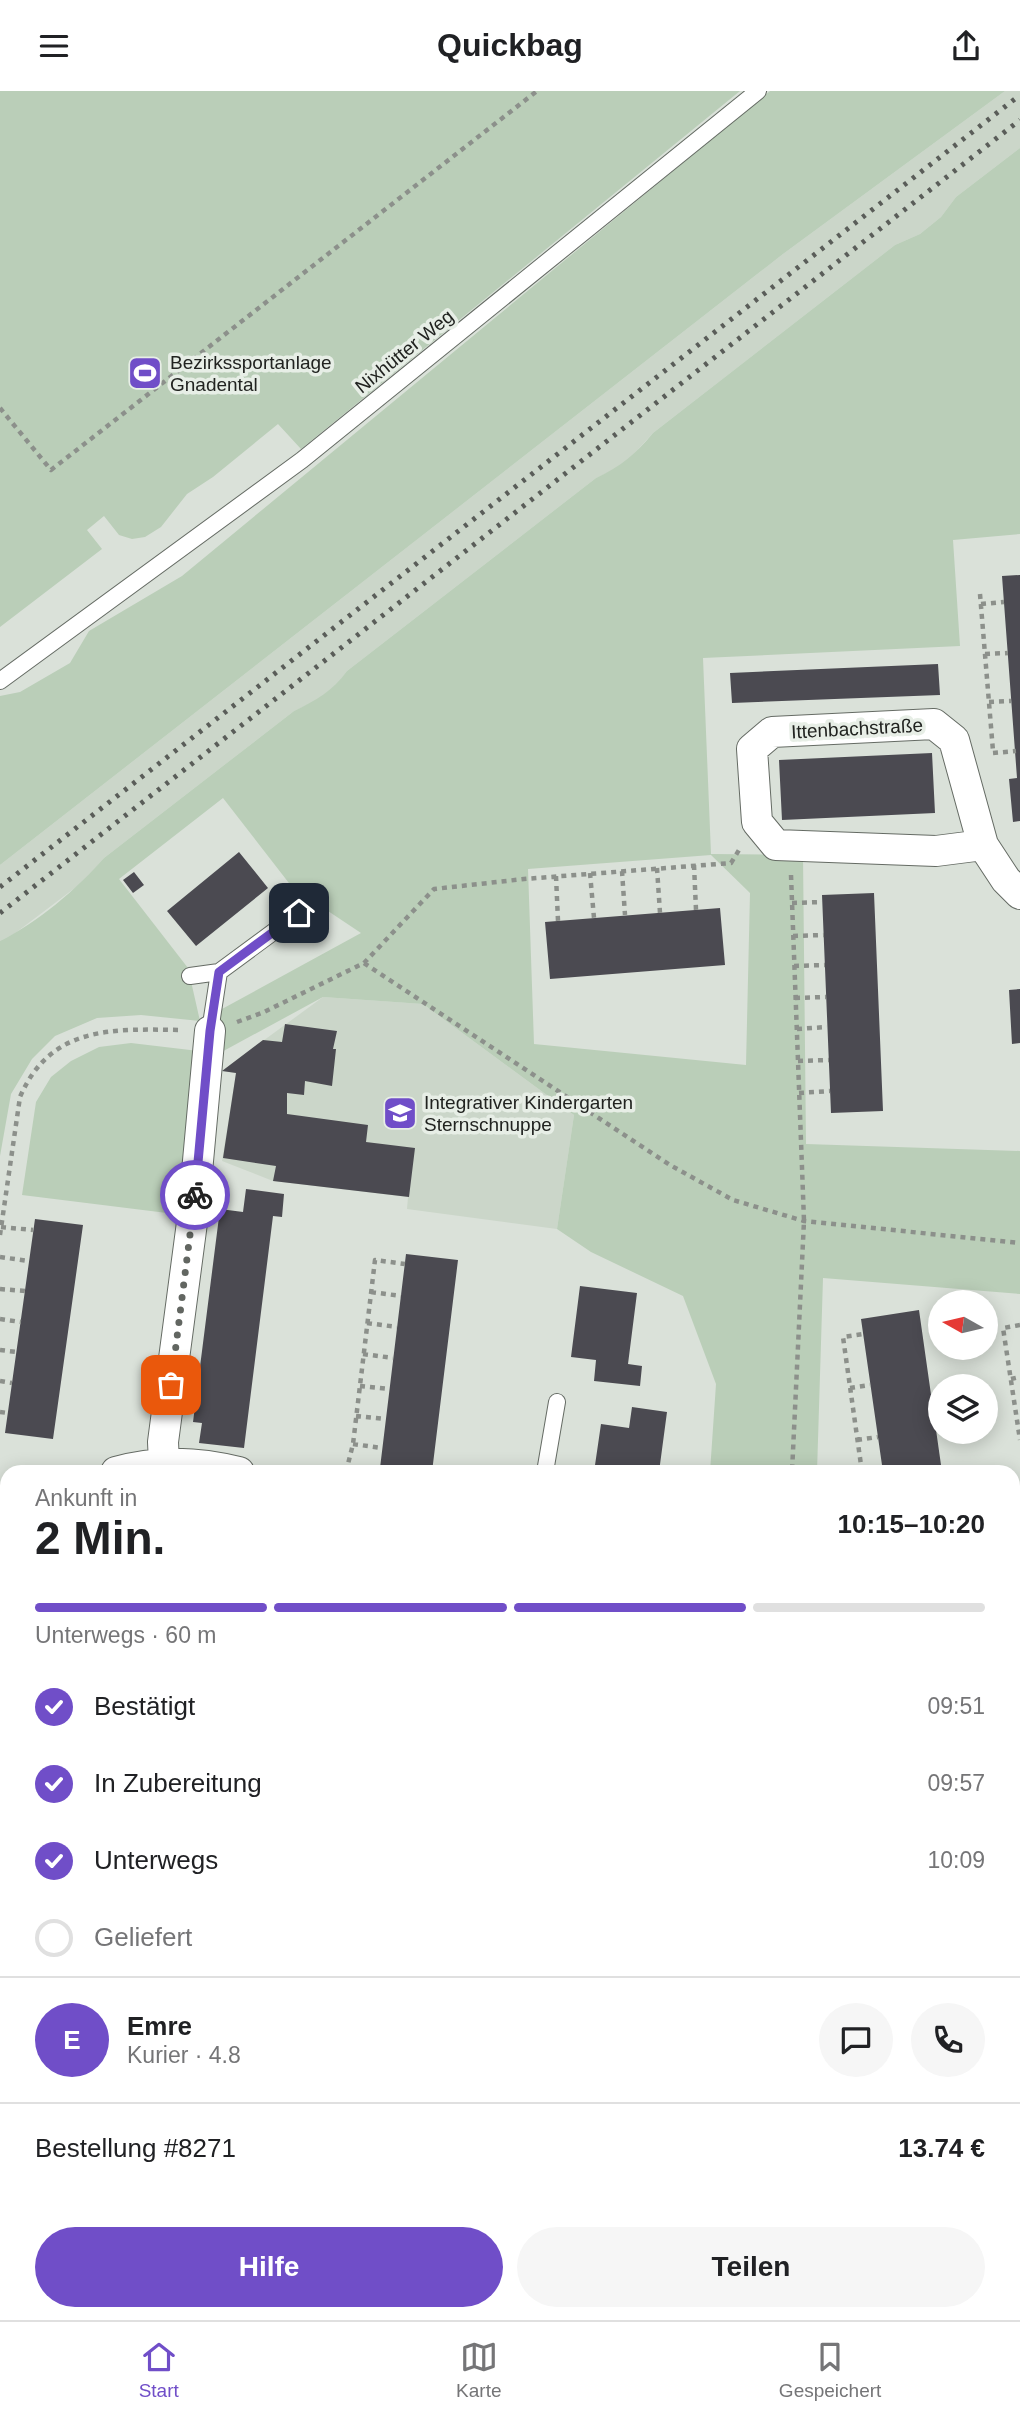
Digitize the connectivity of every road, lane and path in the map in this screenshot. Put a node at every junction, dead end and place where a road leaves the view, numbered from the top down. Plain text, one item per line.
1 (537, 91) edge
2 (758, 91) edge
3 (0, 408) edge
4 (980, 594) dead end
5 (1004, 602) dead end
6 (981, 604) junction
7 (1008, 653) dead end
8 (985, 655) junction
9 (0, 681) edge
10 (1011, 701) dead end
11 (989, 702) junction
12 (1016, 751) dead end
13 (993, 753) junction
14 (964, 780) junction
15 (757, 822) junction
16 (790, 845) junction
17 (983, 845) junction
18 (694, 865) junction
19 (657, 868) junction
20 (622, 871) junction
21 (590, 873) junction
22 (556, 876) junction
23 (285, 892) dead end
24 (1020, 894) edge
25 (822, 901) dead end
26 (792, 903) junction
27 (696, 910) dead end
28 (660, 912) dead end
29 (625, 915) dead end
30 (594, 918) dead end
31 (558, 921) dead end
32 (824, 935) dead end
33 (793, 936) junction
34 (364, 963) junction
35 (825, 965) dead end
36 (794, 966) junction
37 (219, 972) junction
38 (190, 976) dead end
39 (827, 997) dead end
40 (795, 998) junction
41 (827, 1027) dead end
42 (797, 1029) junction
43 (210, 1031) junction
44 (829, 1060) dead end
45 (798, 1061) junction
46 (830, 1091) dead end
47 (800, 1093) junction
48 (804, 1221) junction
49 (1, 1227) edge
50 (33, 1230) dead end
51 (0, 1235) edge
52 (1020, 1243) edge
53 (0, 1258) edge
54 (29, 1261) dead end
55 (405, 1263) dead end
56 (0, 1289) edge
57 (25, 1291) dead end
58 (371, 1292) junction
59 (401, 1296) dead end
60 (0, 1319) edge
61 (21, 1322) dead end
62 (367, 1323) junction
63 (1020, 1325) edge
64 (397, 1327) dead end
65 (863, 1334) dead end
66 (0, 1350) edge
67 (17, 1352) dead end
68 (363, 1354) junction
69 (393, 1358) dead end
70 (1020, 1377) edge
71 (1010, 1379) junction
72 (0, 1381) edge
73 (12, 1383) dead end
74 (360, 1385) junction
75 (870, 1385) dead end
76 (850, 1388) junction
77 (389, 1389) dead end
78 (556, 1402) dead end
79 (0, 1412) edge
80 (8, 1413) dead end
81 (356, 1416) junction
82 (385, 1419) dead end
83 (1019, 1430) edge
84 (878, 1437) dead end
85 (858, 1440) junction
86 (1020, 1440) edge
87 (353, 1444) junction
88 (382, 1448) dead end
89 (164, 1463) junction
90 (139, 1465) edge
91 (199, 1465) edge
92 (348, 1465) edge
93 (546, 1465) edge
94 (792, 1465) edge
95 (861, 1465) edge

1 - 3 path
2 - 9 lane, Nixhütter Weg
4 - 6 path
5 - 6 path
6 - 8 path
7 - 8 path
8 - 11 path
10 - 11 path
11 - 13 path
12 - 13 path
13 - 14 path
14 - 15 street, Ittenbachstraße
14 - 17 street, Ittenbachstraße
15 - 16 street
15 - 18 path
16 - 17 street
16 - 26 path
17 - 24 street, Ittenbachstraße
18 - 19 path
18 - 27 path
19 - 20 path
19 - 28 path
20 - 21 path
20 - 29 path
21 - 22 path
21 - 30 path
22 - 31 path
22 - 34 path
23 - 37 lane
25 - 26 path
26 - 33 path
32 - 33 path
33 - 36 path
34 - 43 path
34 - 48 path
35 - 36 path
36 - 40 path
37 - 38 lane
37 - 43 lane
39 - 40 path
40 - 42 path
41 - 42 path
42 - 45 path
43 - 49 path
43 - 89 street
44 - 45 path
45 - 47 path
46 - 47 path
47 - 48 path
48 - 52 path
48 - 94 path
49 - 50 path
49 - 51 path
53 - 54 path
55 - 58 path
56 - 57 path
58 - 59 path
58 - 62 path
60 - 61 path
62 - 64 path
62 - 68 path
63 - 71 path
65 - 76 path
66 - 67 path
68 - 69 path
68 - 74 path
70 - 71 path
71 - 83 path
72 - 73 path
74 - 77 path
74 - 81 path
75 - 76 path
76 - 85 path
78 - 93 lane
79 - 80 path
81 - 82 path
81 - 87 path
83 - 86 path
84 - 85 path
85 - 95 path
87 - 88 path
87 - 92 path
89 - 90 street
89 - 91 street

